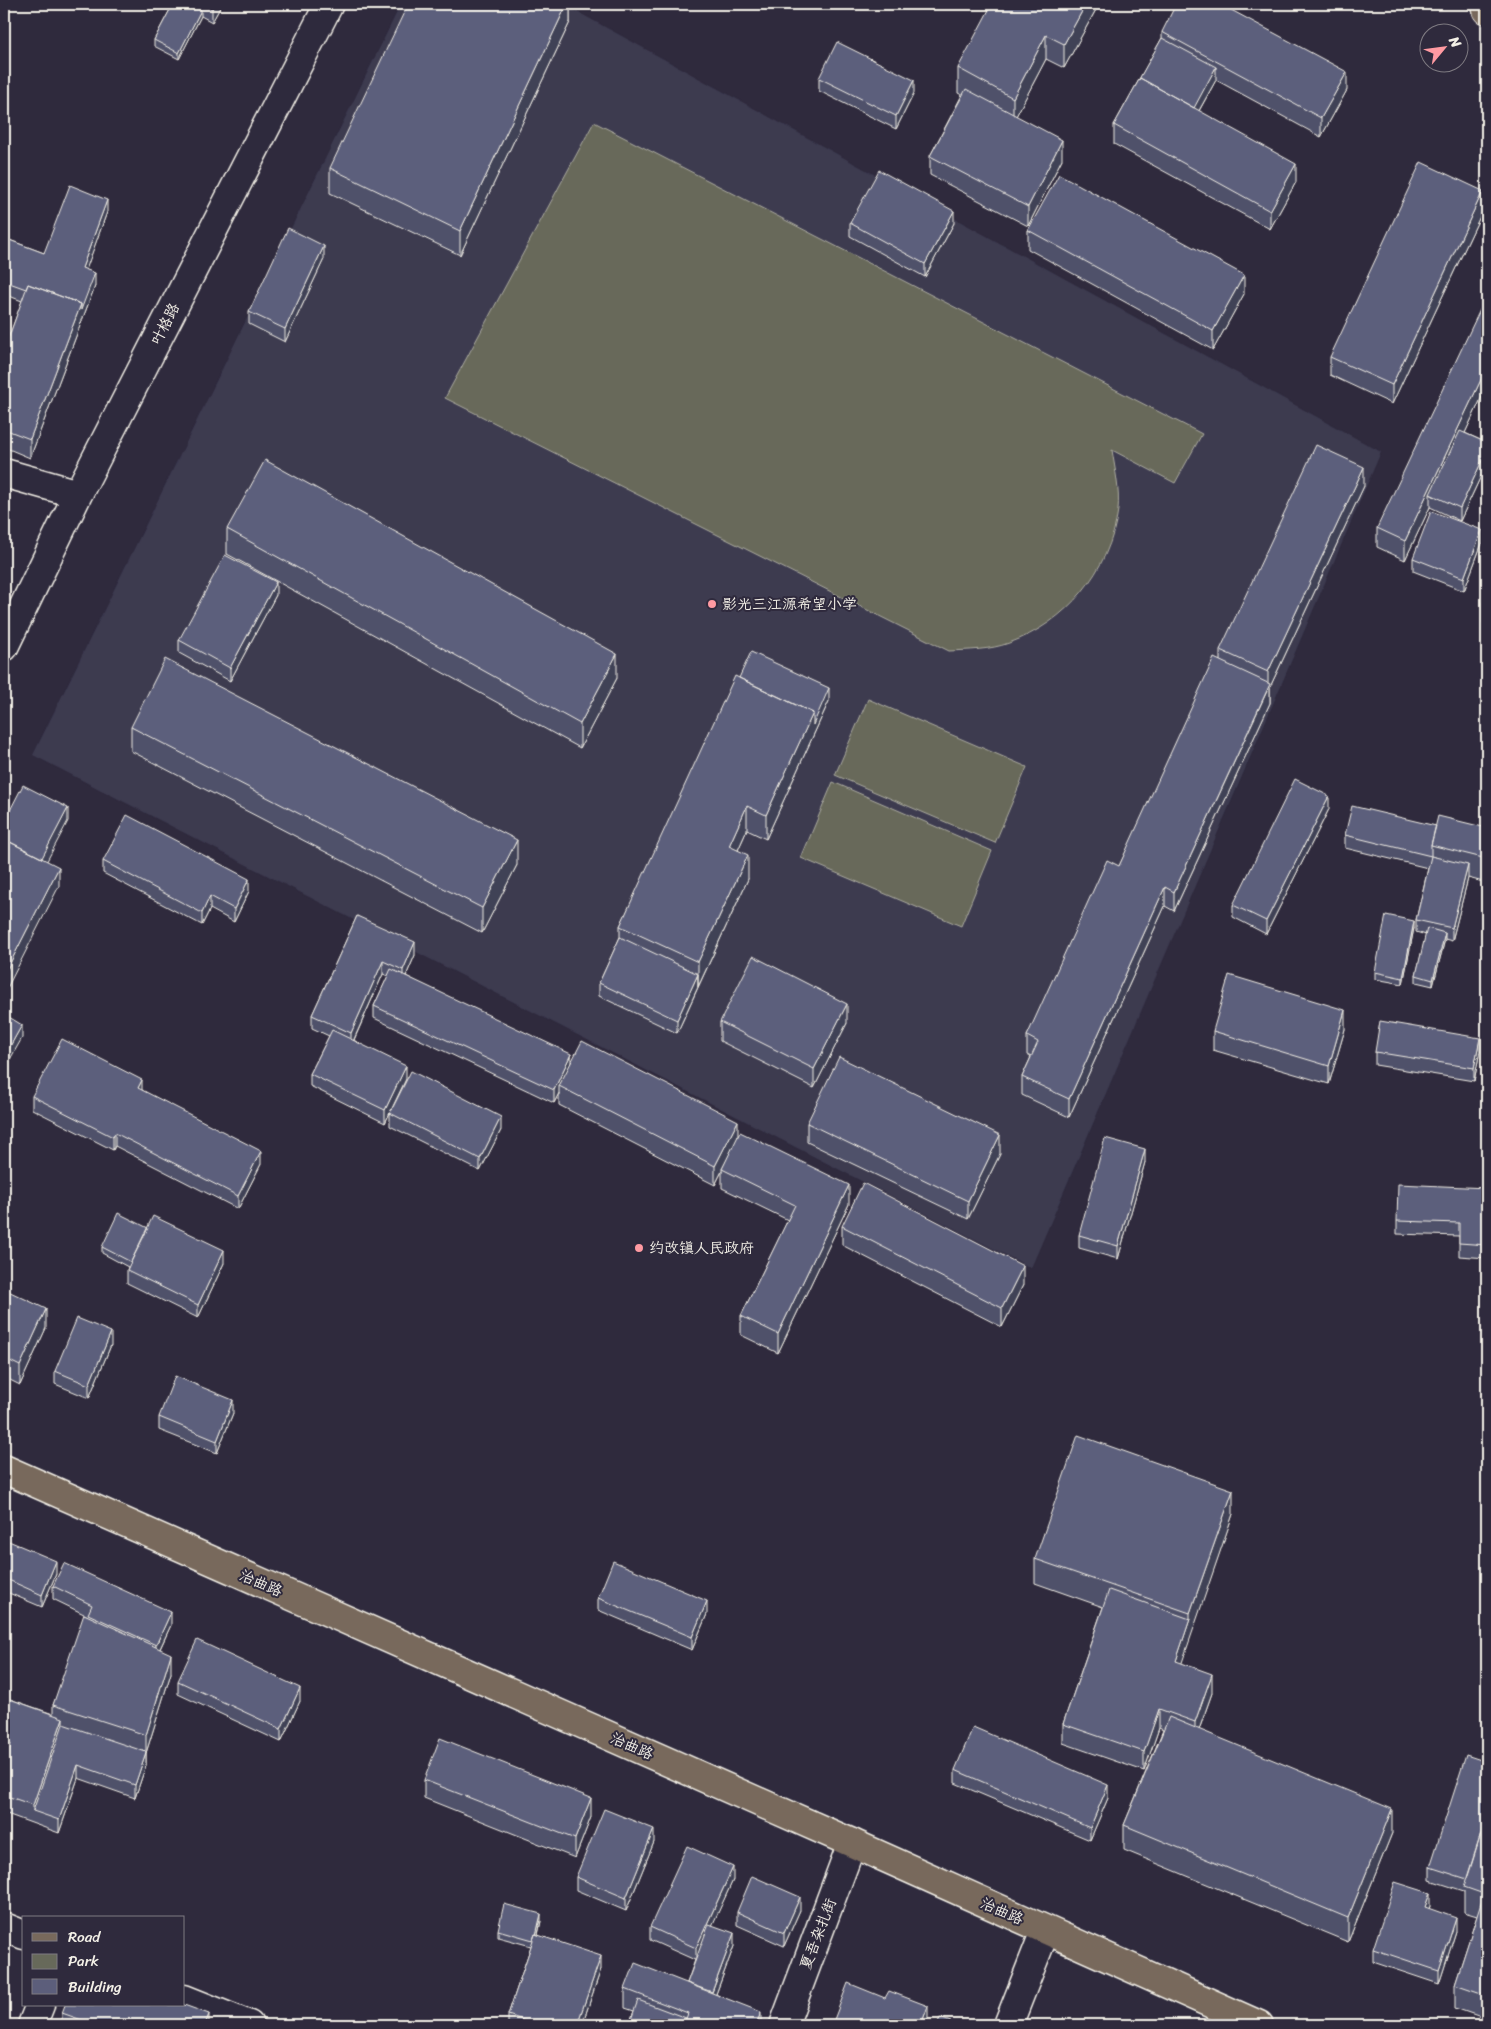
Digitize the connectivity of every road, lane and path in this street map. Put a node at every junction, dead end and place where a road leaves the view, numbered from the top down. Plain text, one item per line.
1 (329, 4) edge
2 (1486, 4) edge
3 (1487, 10) edge
4 (4, 474) edge
5 (78, 494) junction
6 (4, 647) edge
7 (4, 1469) edge
8 (852, 1843) junction
9 (4, 1927) edge
10 (1045, 1931) junction
11 (22, 1934) edge
12 (185, 1999) edge
13 (40, 2006) edge
14 (1250, 2023) edge
15 (242, 2024) edge
16 (32, 2025) edge
17 (784, 2025) edge
18 (1008, 2025) edge

1 - 5 street, 叶格路
2 - 3 main road
4 - 5 street
5 - 6 street, 叶格路
7 - 8 main road, 治曲路
8 - 10 main road, 治曲路
8 - 17 street, 夏吾杂扎街
9 - 11 street
10 - 14 main road, 治曲路
10 - 18 street
12 - 15 street
13 - 16 street

